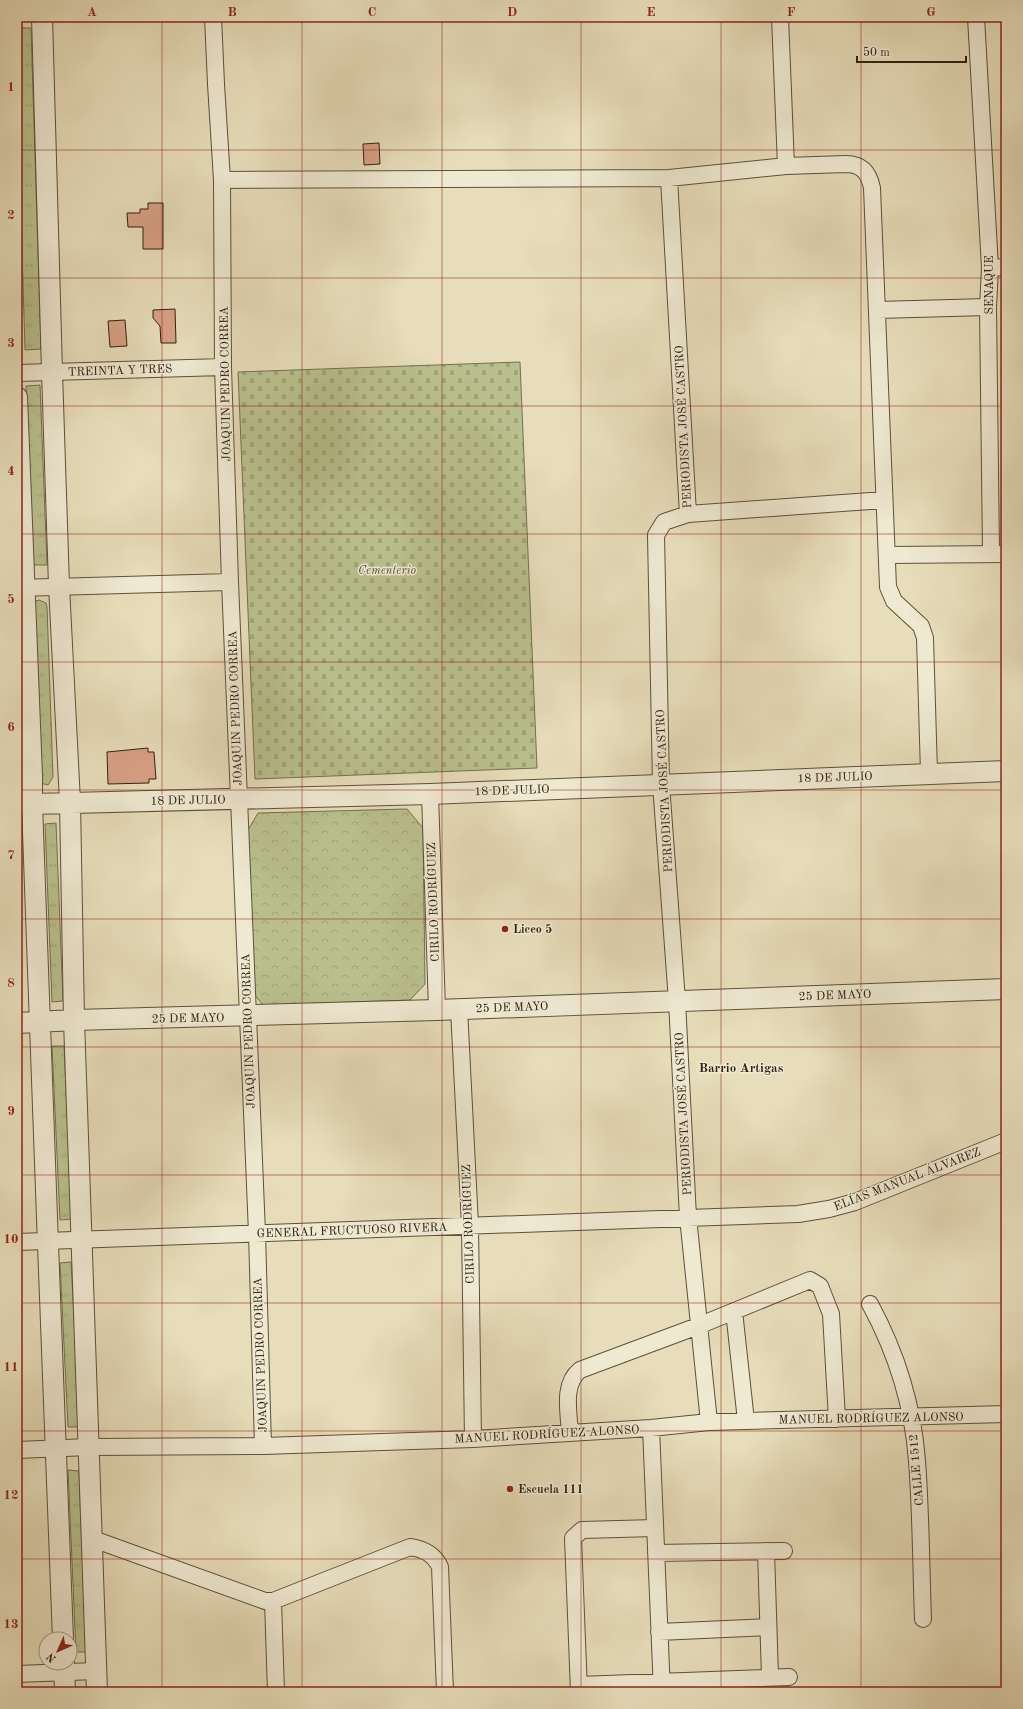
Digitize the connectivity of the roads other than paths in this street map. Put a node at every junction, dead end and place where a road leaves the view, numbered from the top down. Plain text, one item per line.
1 (42, 17) edge
2 (213, 17) edge
3 (780, 17) edge
4 (976, 17) edge
5 (786, 166) junction
6 (669, 178) junction
7 (222, 180) junction
8 (1006, 267) edge
9 (990, 268) junction
10 (988, 307) junction
11 (877, 310) junction
12 (223, 367) junction
13 (52, 372) junction
14 (17, 373) edge
15 (17, 397) edge
16 (884, 500) junction
17 (688, 514) junction
18 (998, 553) edge
19 (887, 555) junction
20 (230, 582) junction
21 (59, 586) junction
22 (21, 587) edge
23 (1006, 771) edge
24 (929, 773) junction
25 (661, 784) junction
26 (430, 794) junction
27 (239, 799) junction
28 (70, 802) junction
29 (24, 804) edge
30 (1006, 989) edge
31 (677, 1001) junction
32 (459, 1009) junction
33 (437, 1010) junction
34 (247, 1016) junction
35 (74, 1020) junction
36 (39, 1022) junction
37 (17, 1023) edge
38 (1006, 1142) edge
39 (688, 1217) junction
40 (470, 1225) junction
41 (256, 1233) junction
42 (49, 1240) junction
43 (83, 1240) junction
44 (17, 1242) edge
45 (870, 1304) dead end
46 (734, 1311) junction
47 (698, 1326) junction
48 (1006, 1414) edge
49 (911, 1418) junction
50 (837, 1419) junction
51 (746, 1421) junction
52 (709, 1422) junction
53 (651, 1428) junction
54 (570, 1433) junction
55 (473, 1439) junction
56 (263, 1446) junction
57 (89, 1447) junction
58 (56, 1448) junction
59 (17, 1450) edge
60 (655, 1528) junction
61 (92, 1539) junction
62 (784, 1550) dead end
63 (766, 1551) junction
64 (656, 1553) junction
65 (273, 1601) junction
66 (923, 1619) dead end
67 (768, 1627) junction
68 (63, 1631) edge
69 (659, 1632) junction
70 (78, 1669) edge
71 (38, 1671) edge
72 (64, 1671) edge
73 (96, 1671) junction
74 (17, 1674) edge
75 (770, 1677) junction
76 (789, 1677) dead end
77 (661, 1687) edge
78 (579, 1688) edge
79 (65, 1692) edge
80 (97, 1692) edge
81 (276, 1692) edge
82 (445, 1692) edge

1 - 13 street
2 - 7 street, JOAQUIN PEDRO CORREA
3 - 5 street
4 - 9 street, SENAQUE
5 - 6 street
5 - 11 street
6 - 7 street
6 - 17 street, PERIODISTA JOSÉ CASTRO
7 - 12 street, JOAQUIN PEDRO CORREA
8 - 9 street
9 - 10 street, SENAQUE
10 - 11 street
10 - 18 street, SENAQUE
11 - 16 street
12 - 13 street, TREINTA Y TRES
12 - 20 street, JOAQUIN PEDRO CORREA
13 - 14 street, TREINTA Y TRES
13 - 21 street
15 - 22 street
16 - 17 street
16 - 19 street
17 - 25 street, PERIODISTA JOSÉ CASTRO
18 - 19 street
19 - 24 street
20 - 21 street
20 - 27 street, JOAQUIN PEDRO CORREA
21 - 22 street
21 - 28 street
22 - 29 street
23 - 24 street, 18 DE JULIO
24 - 25 street, 18 DE JULIO
25 - 26 street, 18 DE JULIO
25 - 31 street, PERIODISTA JOSÉ CASTRO
26 - 27 street, 18 DE JULIO
26 - 33 street, CIRILO RODRÍGUEZ
27 - 28 street, 18 DE JULIO
27 - 34 street, JOAQUIN PEDRO CORREA
28 - 29 street, 18 DE JULIO
28 - 35 street
29 - 36 street
30 - 31 street, 25 DE MAYO
31 - 32 street, 25 DE MAYO
31 - 39 street, PERIODISTA JOSÉ CASTRO
32 - 33 street, 25 DE MAYO
32 - 40 street, CIRILO RODRÍGUEZ
33 - 34 street, 25 DE MAYO
34 - 35 street, 25 DE MAYO
34 - 41 street, JOAQUIN PEDRO CORREA
35 - 36 street, 25 DE MAYO
35 - 43 street
36 - 37 street, 25 DE MAYO
36 - 42 street
38 - 39 street, ELÍAS MANUAL ÁLVAREZ
39 - 40 street, GENERAL FRUCTUOSO RIVERA
39 - 47 street, PERIODISTA JOSÉ CASTRO
40 - 41 street, GENERAL FRUCTUOSO RIVERA
40 - 55 street, CIRILO RODRÍGUEZ
41 - 43 street, GENERAL FRUCTUOSO RIVERA
41 - 56 street, JOAQUIN PEDRO CORREA
42 - 43 street, GENERAL FRUCTUOSO RIVERA
42 - 44 street, GENERAL FRUCTUOSO RIVERA
42 - 58 street
43 - 57 street
45 - 49 street, CALLE 1512
46 - 47 street
46 - 50 street
46 - 51 street
47 - 52 street, PERIODISTA JOSÉ CASTRO
47 - 54 street
48 - 49 street, MANUEL RODRÍGUEZ ALONSO
49 - 50 street, MANUEL RODRÍGUEZ ALONSO
49 - 66 street, CALLE 1512
50 - 51 street, MANUEL RODRÍGUEZ ALONSO
51 - 52 street, MANUEL RODRÍGUEZ ALONSO
52 - 53 street, MANUEL RODRÍGUEZ ALONSO
53 - 54 street, MANUEL RODRÍGUEZ ALONSO
53 - 60 street
54 - 55 street, MANUEL RODRÍGUEZ ALONSO
55 - 56 street, MANUEL RODRÍGUEZ ALONSO
56 - 57 street, MANUEL RODRÍGUEZ ALONSO
57 - 58 street, MANUEL RODRÍGUEZ ALONSO
57 - 61 street
58 - 59 street, MANUEL RODRÍGUEZ ALONSO
58 - 68 street
60 - 64 street
60 - 78 street
61 - 65 street
61 - 73 street
62 - 63 street
63 - 64 street
63 - 67 street
64 - 69 street
65 - 81 street
65 - 82 street
67 - 69 street
67 - 75 street
69 - 77 street
70 - 73 street
71 - 74 street
72 - 79 street
73 - 80 street
75 - 76 street
75 - 77 street
77 - 78 street

